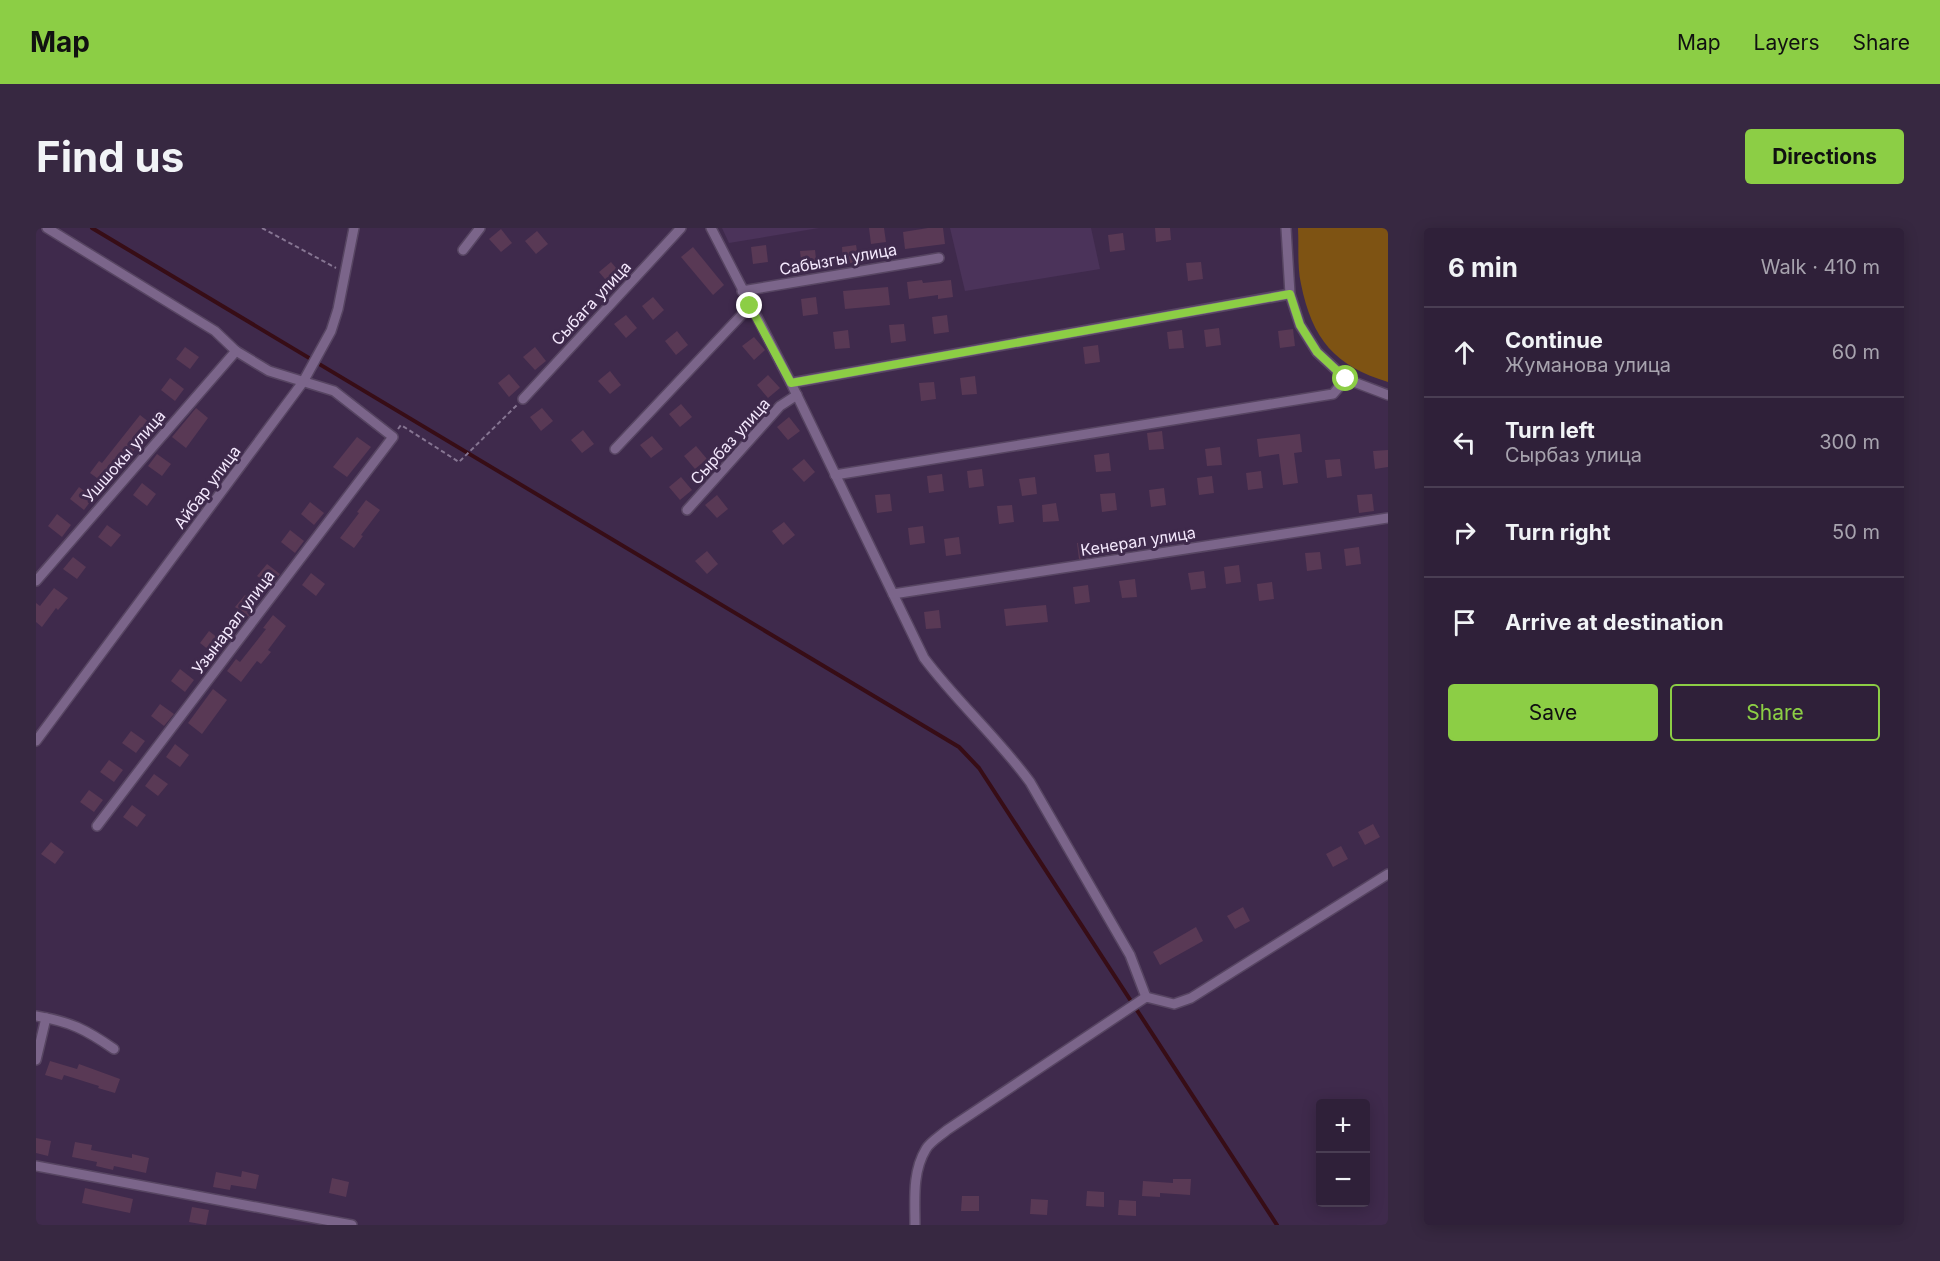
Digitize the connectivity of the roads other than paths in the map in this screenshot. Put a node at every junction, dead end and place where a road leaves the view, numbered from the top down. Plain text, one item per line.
1 (48, 228) edge
2 (354, 228) edge
3 (480, 228) edge
4 (681, 228) edge
5 (711, 228) edge
6 (1286, 228) edge
7 (463, 250) dead end
8 (939, 258) dead end
9 (742, 291) junction
10 (1290, 294) junction
11 (750, 306) junction
12 (236, 351) junction
13 (1346, 379) junction
14 (303, 382) junction
15 (791, 383) junction
16 (797, 395) junction
17 (1388, 395) edge
18 (523, 399) road end
19 (615, 449) dead end
20 (835, 475) junction
21 (687, 510) dead end
22 (1388, 518) edge
23 (36, 581) edge
24 (893, 594) junction
25 (36, 741) edge
26 (97, 826) dead end
27 (1388, 874) edge
28 (1146, 997) junction
29 (41, 1017) edge
30 (114, 1049) dead end
31 (36, 1060) edge
32 (36, 1166) edge
33 (328, 1223) edge
34 (352, 1225) edge
35 (915, 1225) edge

1 - 12 street
2 - 14 street, Айбар улица
3 - 7 street
4 - 18 street, Сыбага улица
5 - 9 street
6 - 10 street
8 - 9 street, Сабызгы улица
9 - 11 street
10 - 13 street
10 - 15 street
11 - 15 street
11 - 19 street
12 - 14 street
12 - 23 street, Ушшокы улица
13 - 17 street
13 - 20 street
14 - 25 street, Айбар улица
14 - 26 street, Узынарал улица
15 - 16 street
16 - 20 street
16 - 21 street, Сырбаз улица
20 - 24 street
22 - 24 street, Кенерал улица
24 - 28 street
27 - 28 street
28 - 35 street
29 - 30 street
29 - 31 street
32 - 33 street
33 - 34 street

